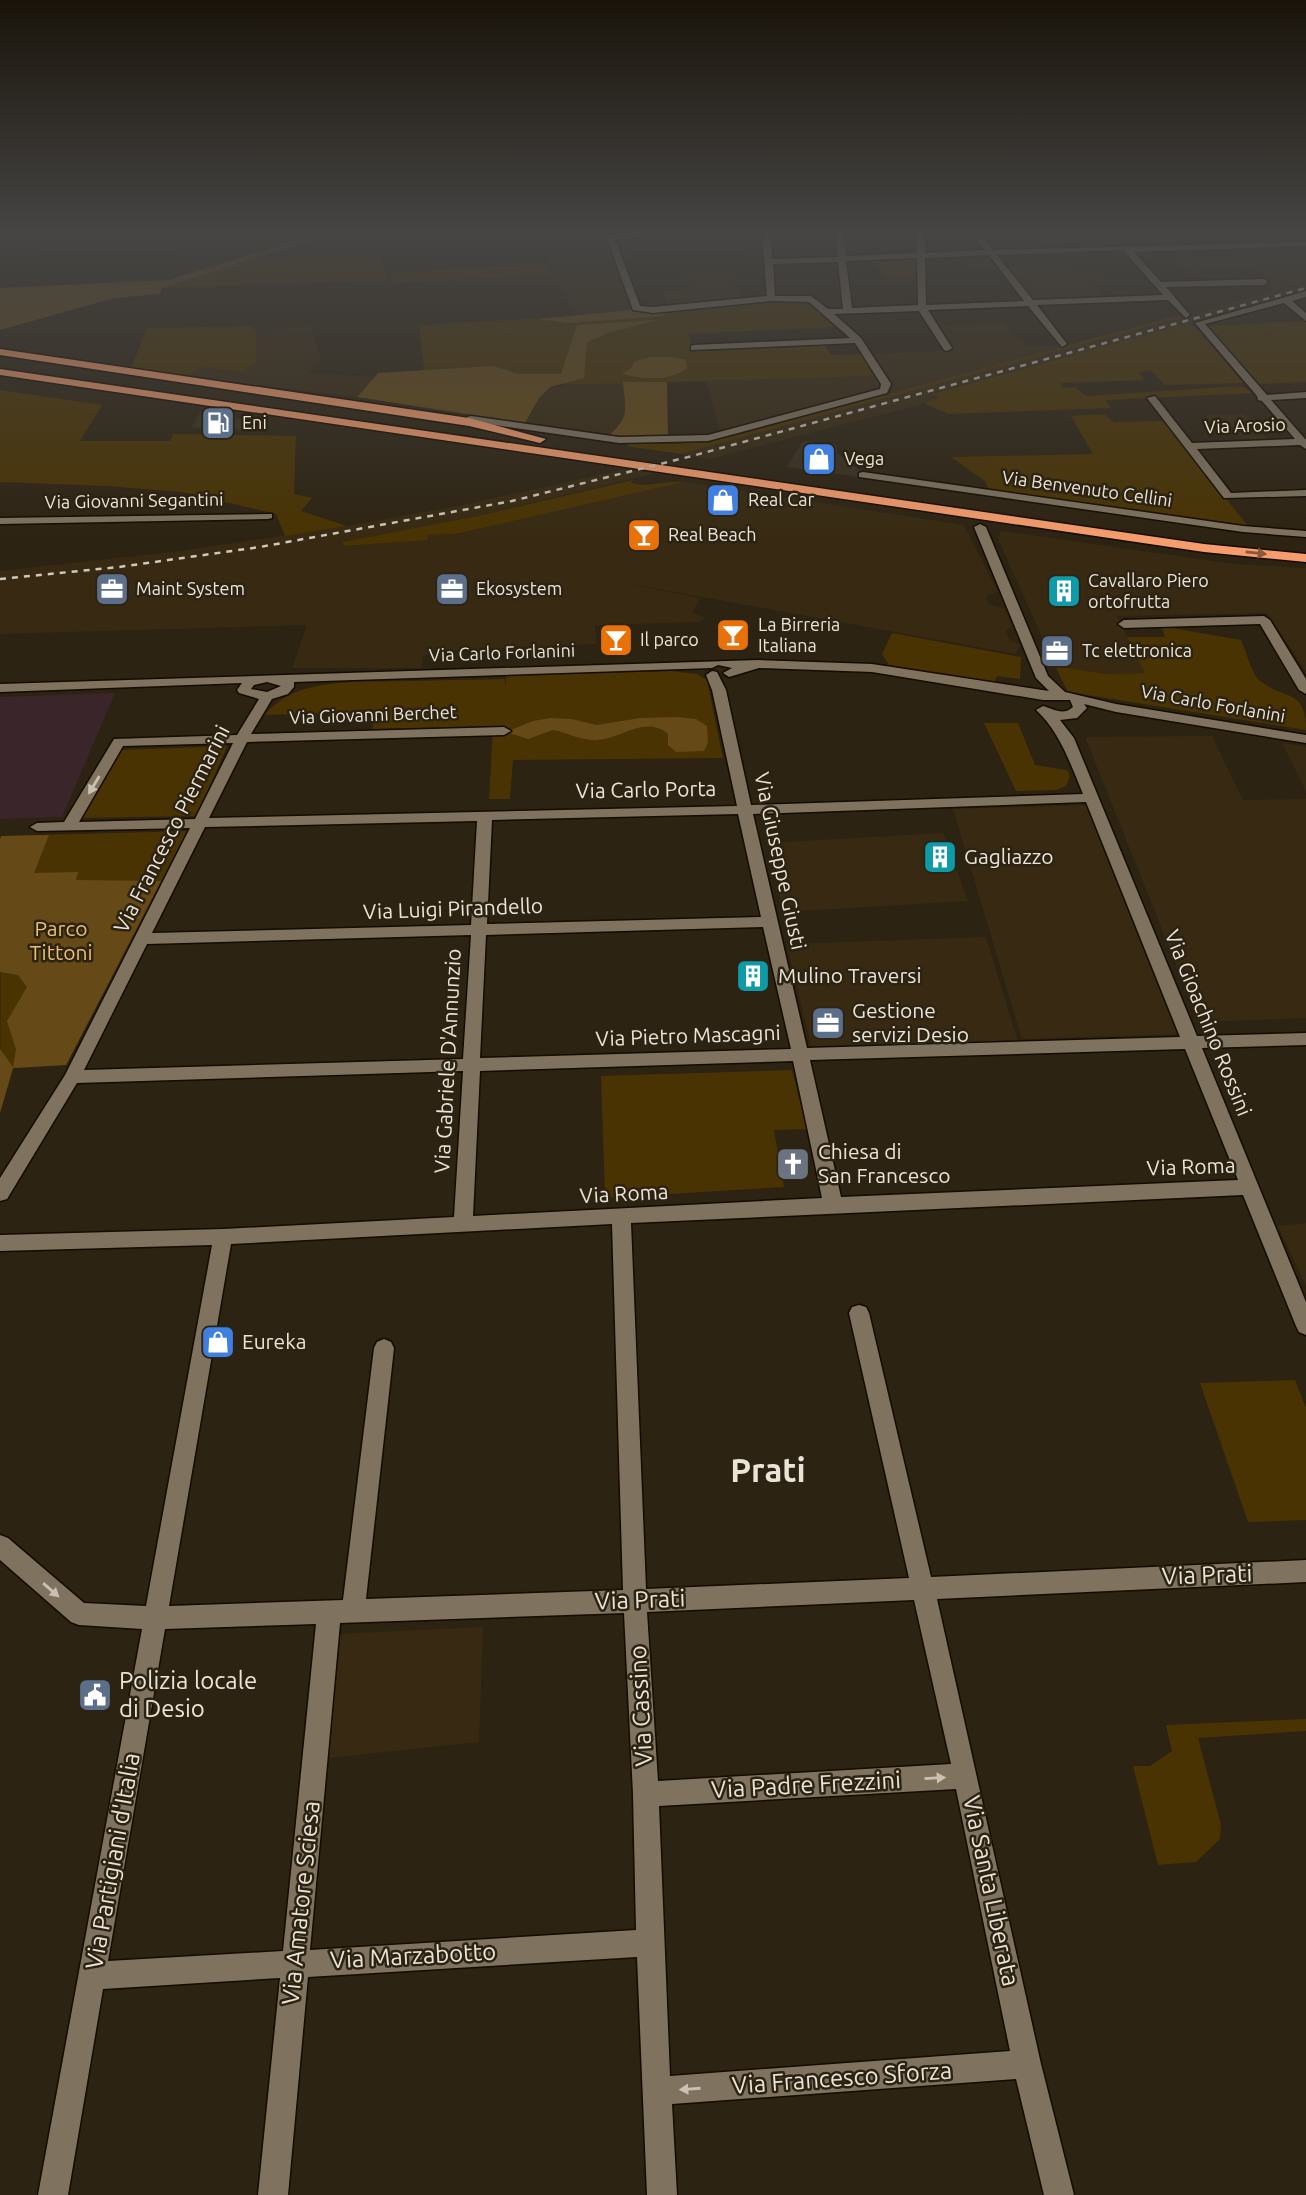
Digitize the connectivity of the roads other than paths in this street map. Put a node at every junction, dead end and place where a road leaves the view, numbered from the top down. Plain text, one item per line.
1 (853, 335) edge
2 (939, 335) edge
3 (1056, 335) edge
4 (1209, 335) edge
5 (858, 340) junction
6 (1062, 344) dead end
7 (694, 348) dead end
8 (947, 348) dead end
9 (0, 352) edge
10 (0, 363) edge
11 (0, 372) edge
12 (0, 382) edge
13 (1306, 396) edge
14 (1152, 398) dead end
15 (1261, 398) junction
16 (470, 420) junction
17 (458, 438) junction
18 (548, 442) junction
19 (1304, 444) edge
20 (1189, 446) junction
21 (863, 475) dead end
22 (1306, 493) edge
23 (268, 516) dead end
24 (0, 521) edge
25 (980, 527) dead end
26 (1306, 534) edge
27 (1306, 545) edge
28 (1306, 558) edge
29 (1124, 624) dead end
30 (718, 671) junction
31 (1042, 678) junction
32 (258, 679) junction
33 (203, 681) junction
34 (285, 684) junction
35 (0, 688) edge
36 (1306, 690) edge
37 (248, 692) junction
38 (1059, 694) junction
39 (268, 696) junction
40 (1044, 706) junction
41 (1076, 708) junction
42 (255, 713) junction
43 (504, 731) dead end
44 (242, 738) junction
45 (1067, 738) junction
46 (1306, 739) edge
47 (1092, 798) junction
48 (745, 809) junction
49 (485, 814) junction
50 (200, 823) junction
51 (37, 827) dead end
52 (68, 827) junction
53 (768, 922) junction
54 (478, 929) junction
55 (140, 939) junction
56 (1306, 1040) edge
57 (1191, 1043) junction
58 (803, 1055) junction
59 (470, 1066) junction
60 (72, 1077) junction
61 (1250, 1187) junction
62 (0, 1194) edge
63 (833, 1205) junction
64 (621, 1216) junction
65 (463, 1226) junction
66 (223, 1237) junction
67 (0, 1242) edge
68 (859, 1312) dead end
69 (1306, 1326) edge
70 (384, 1348) dead end
71 (0, 1546) edge
72 (1306, 1571) edge
73 (921, 1588) junction
74 (635, 1601) junction
75 (341, 1610) junction
76 (155, 1618) junction
77 (966, 1776) junction
78 (646, 1794) junction
79 (650, 1943) junction
80 (295, 1962) junction
81 (92, 1976) junction
82 (1027, 2064) junction
83 (656, 2091) junction
84 (53, 2195) edge
85 (273, 2195) edge
86 (662, 2195) edge
87 (1059, 2195) edge

1 - 5 street
2 - 8 street
3 - 6 street
4 - 15 street
5 - 7 street
5 - 16 street
9 - 16 highway
10 - 18 highway
11 - 17 highway
12 - 17 highway
13 - 15 street
14 - 20 street
15 - 19 street
16 - 18 highway
17 -> 28 highway
18 - 27 highway
19 - 20 street, Via Arosio
20 - 22 street
21 - 26 street, Via Benvenuto Cellini
23 - 24 street, Via Giovanni Segantini
25 - 31 street
29 - 36 street
30 - 34 street, Via Carlo Forlanini
30 - 40 street, Via Carlo Forlanini
30 - 48 street, Via Giuseppe Giusti
31 - 38 street
31 - 40 street
32 - 33 street
32 - 34 street
32 - 37 street
33 - 35 street
33 - 37 street
34 - 39 street
37 - 39 street
37 - 42 street, Via Francesco Piermarini
38 - 40 street
38 - 41 street
39 - 42 street, Via Francesco Piermarini
40 - 41 street, Via Carlo Forlanini
40 - 45 street, Via Gioachino Rossini
41 - 45 street
41 - 46 street, Via Carlo Forlanini
42 - 44 street, Via Francesco Piermarini
43 - 44 street, Via Giovanni Berchet
44 - 50 street, Via Francesco Piermarini
44 -> 52 street, Via Giovanni Berchet
45 - 47 street, Via Gioachino Rossini
47 - 48 street, Via Carlo Porta
47 - 57 street, Via Gioachino Rossini
48 - 49 street, Via Carlo Porta
48 - 53 street, Via Giuseppe Giusti
49 - 50 street, Via Carlo Porta
49 - 54 street, Via Gabriele D'Annunzio
50 - 52 street, Via Carlo Porta
50 - 55 street, Via Francesco Piermarini
51 - 52 street, Via Carlo Porta
53 - 54 street, Via Luigi Pirandello
53 - 58 street, Via Giuseppe Giusti
54 - 55 street, Via Luigi Pirandello
54 - 59 street, Via Gabriele D'Annunzio
55 - 60 street, Via Francesco Piermarini
56 - 57 street, Via Pietro Mascagni
57 - 58 street, Via Pietro Mascagni
57 - 61 street, Via Gioachino Rossini
58 - 59 street, Via Pietro Mascagni
58 - 63 street, Via Giuseppe Giusti
59 - 60 street, Via Pietro Mascagni
59 - 65 street, Via Gabriele D'Annunzio
60 - 62 street, Via Francesco Piermarini
61 - 63 street, Via Roma
61 - 69 street, Via Gioachino Rossini
63 - 64 street, Via Roma
64 - 65 street, Via Roma
64 - 74 street, Via Cassino
65 - 66 street, Via Roma
66 - 67 street, Via Roma
66 - 76 street, Via Partigiani d'Italia
68 - 73 street, Via Santa Liberata
70 - 75 street, Via Amatore Sciesa
71 -> 76 street, Via Prati
72 - 73 street, Via Prati
73 - 74 street, Via Prati
73 - 77 street, Via Santa Liberata
74 - 75 street, Via Prati
74 - 78 street, Via Cassino
75 - 76 street, Via Prati
75 - 80 street, Via Amatore Sciesa
76 - 81 street, Via Partigiani d'Italia
78 -> 77 street, Via Padre Frezzini
77 - 82 street, Via Santa Liberata
78 - 79 street, Via Cassino
79 - 80 street, Via Marzabotto
79 - 83 street, Via Cassino
80 - 81 street, Via Marzabotto
80 - 85 street, Via Amatore Sciesa
81 - 84 street, Via Partigiani d'Italia
82 -> 83 street, Via Francesco Sforza
82 - 87 street, Via Santa Liberata
83 - 86 street, Via Cassino

